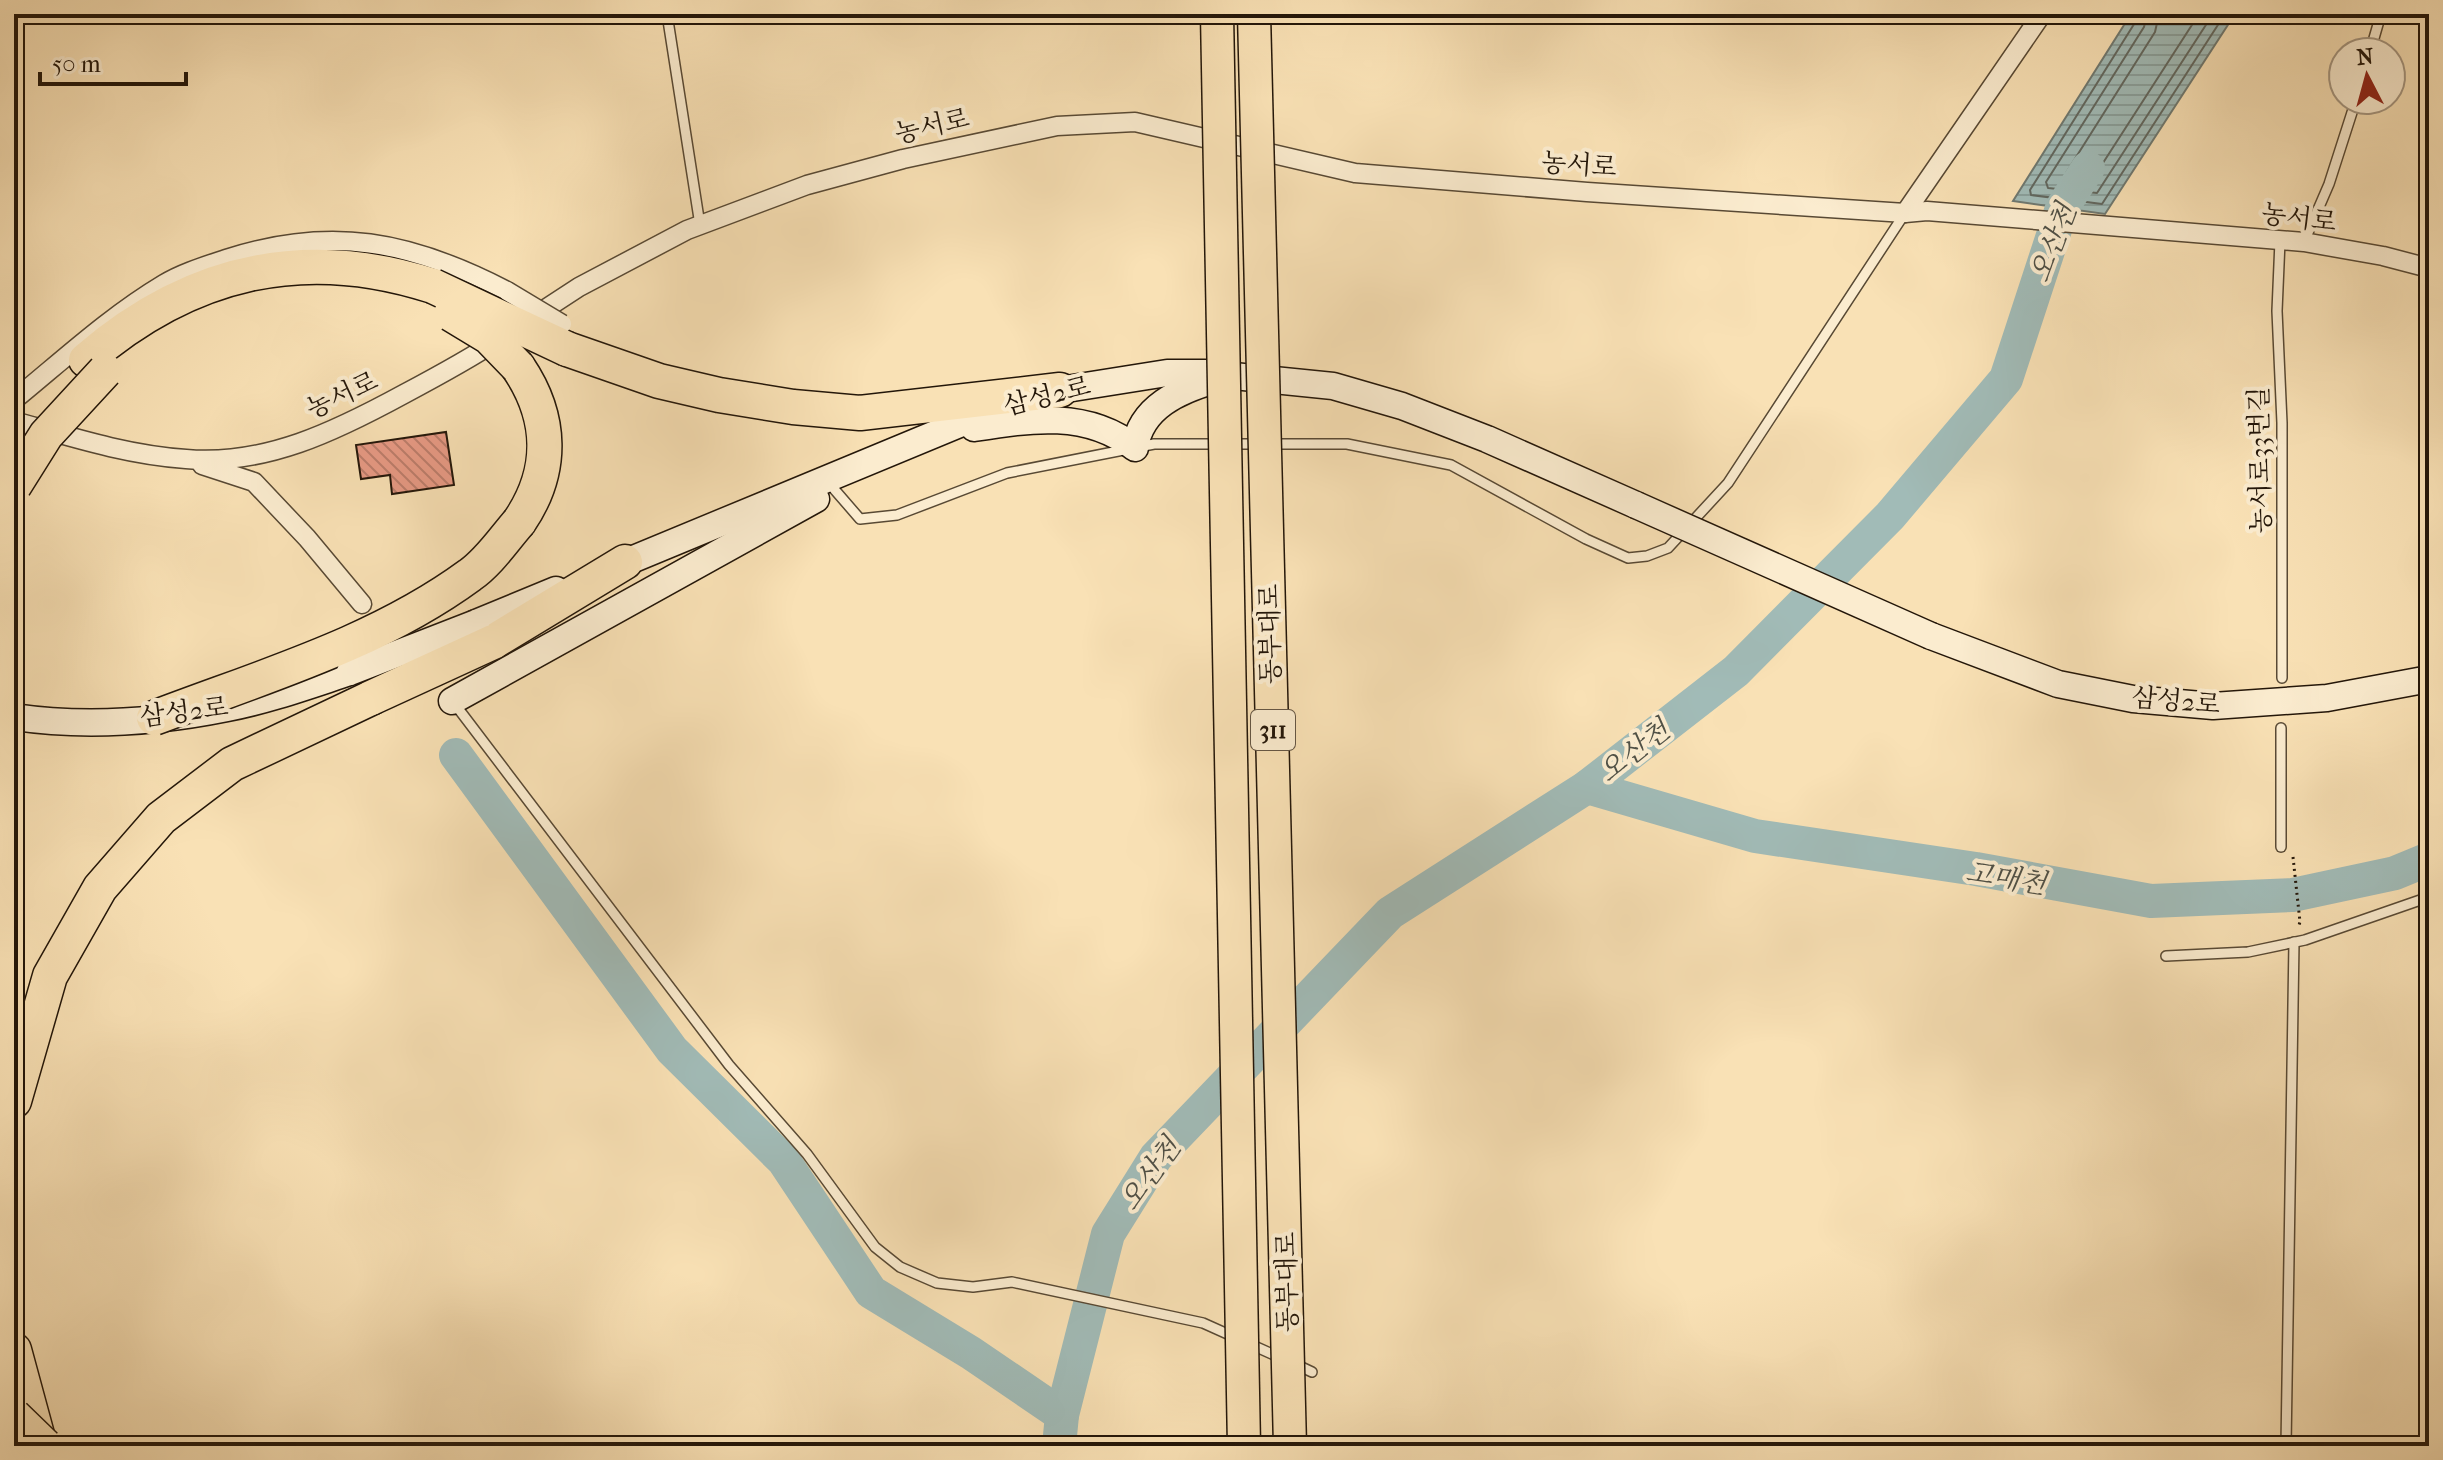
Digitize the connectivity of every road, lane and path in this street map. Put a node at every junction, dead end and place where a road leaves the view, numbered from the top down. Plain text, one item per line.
1 (667, 14) edge
2 (1217, 14) edge
3 (1254, 14) edge
4 (2042, 14) edge
5 (2381, 14) edge
6 (2375, 36) edge
7 (2351, 116) edge
8 (1905, 213) junction
9 (700, 225) junction
10 (2280, 241) junction
11 (2304, 242) junction
12 (2429, 268) edge
13 (427, 294) junction
14 (564, 336) junction
15 (96, 366) junction
16 (1232, 376) junction
17 (1060, 390) junction
18 (14, 400) edge
19 (14, 421) edge
20 (931, 436) junction
21 (14, 442) edge
22 (1135, 448) junction
23 (279, 450) junction
24 (188, 460) junction
25 (254, 482) junction
26 (14, 486) edge
27 (834, 489) junction
28 (625, 562) joint
29 (362, 604) dead end
30 (484, 633) junction
31 (2429, 667) edge
32 (2282, 678) dead end
33 (2429, 679) edge
34 (2429, 688) edge
35 (2327, 698) junction
36 (452, 701) joint
37 (14, 717) edge
38 (154, 718) junction
39 (2281, 728) dead end
40 (2281, 847) joint
41 (2429, 897) edge
42 (2294, 942) junction
43 (2166, 956) dead end
44 (14, 1101) edge
45 (14, 1350) edge
46 (1312, 1372) dead end
47 (14, 1416) edge
48 (42, 1446) edge
49 (1244, 1446) edge
50 (1290, 1446) edge
51 (2286, 1446) edge

1 - 9 lane
2 - 49 highway, 동부대로 / 311, bridge
3 - 50 highway, 동부대로 / 311, bridge
4 - 8 street
5 - 6 lane
7 - 11 lane
8 - 9 street, 농서로
8 - 10 street, 농서로
8 - 22 lane
9 - 23 street, 농서로
10 - 11 street, 농서로
10 - 32 lane, 농서로33번길
11 - 12 street, 농서로
13 - 14 highway, bridge
13 - 15 highway
13 - 38 highway, bridge
14 - 17 highway
14 - 18 street, bridge
15 - 21 highway
15 - 26 highway, bridge
16 - 17 main road, 삼성2로
16 - 22 main road
16 - 35 main road, 삼성2로, bridge
17 - 20 main road, 삼성2로
19 - 24 street, 농서로
20 - 22 main road
20 - 27 main road
20 - 28 main road, 삼성2로
22 - 27 lane
23 - 24 street, 농서로
23 - 25 street
24 - 25 street
25 - 29 street
27 - 36 main road
28 - 30 highway
30 - 38 main road, 삼성2로, bridge
30 - 44 highway, bridge
31 - 35 main road
33 - 35 main road, 삼성2로
34 - 35 main road
36 - 46 lane
37 - 38 main road, 삼성2로
39 - 40 lane
40 - 42 path
41 - 42 lane
42 - 43 lane
42 - 51 lane
45 - 48 highway
47 - 48 highway, bridge

